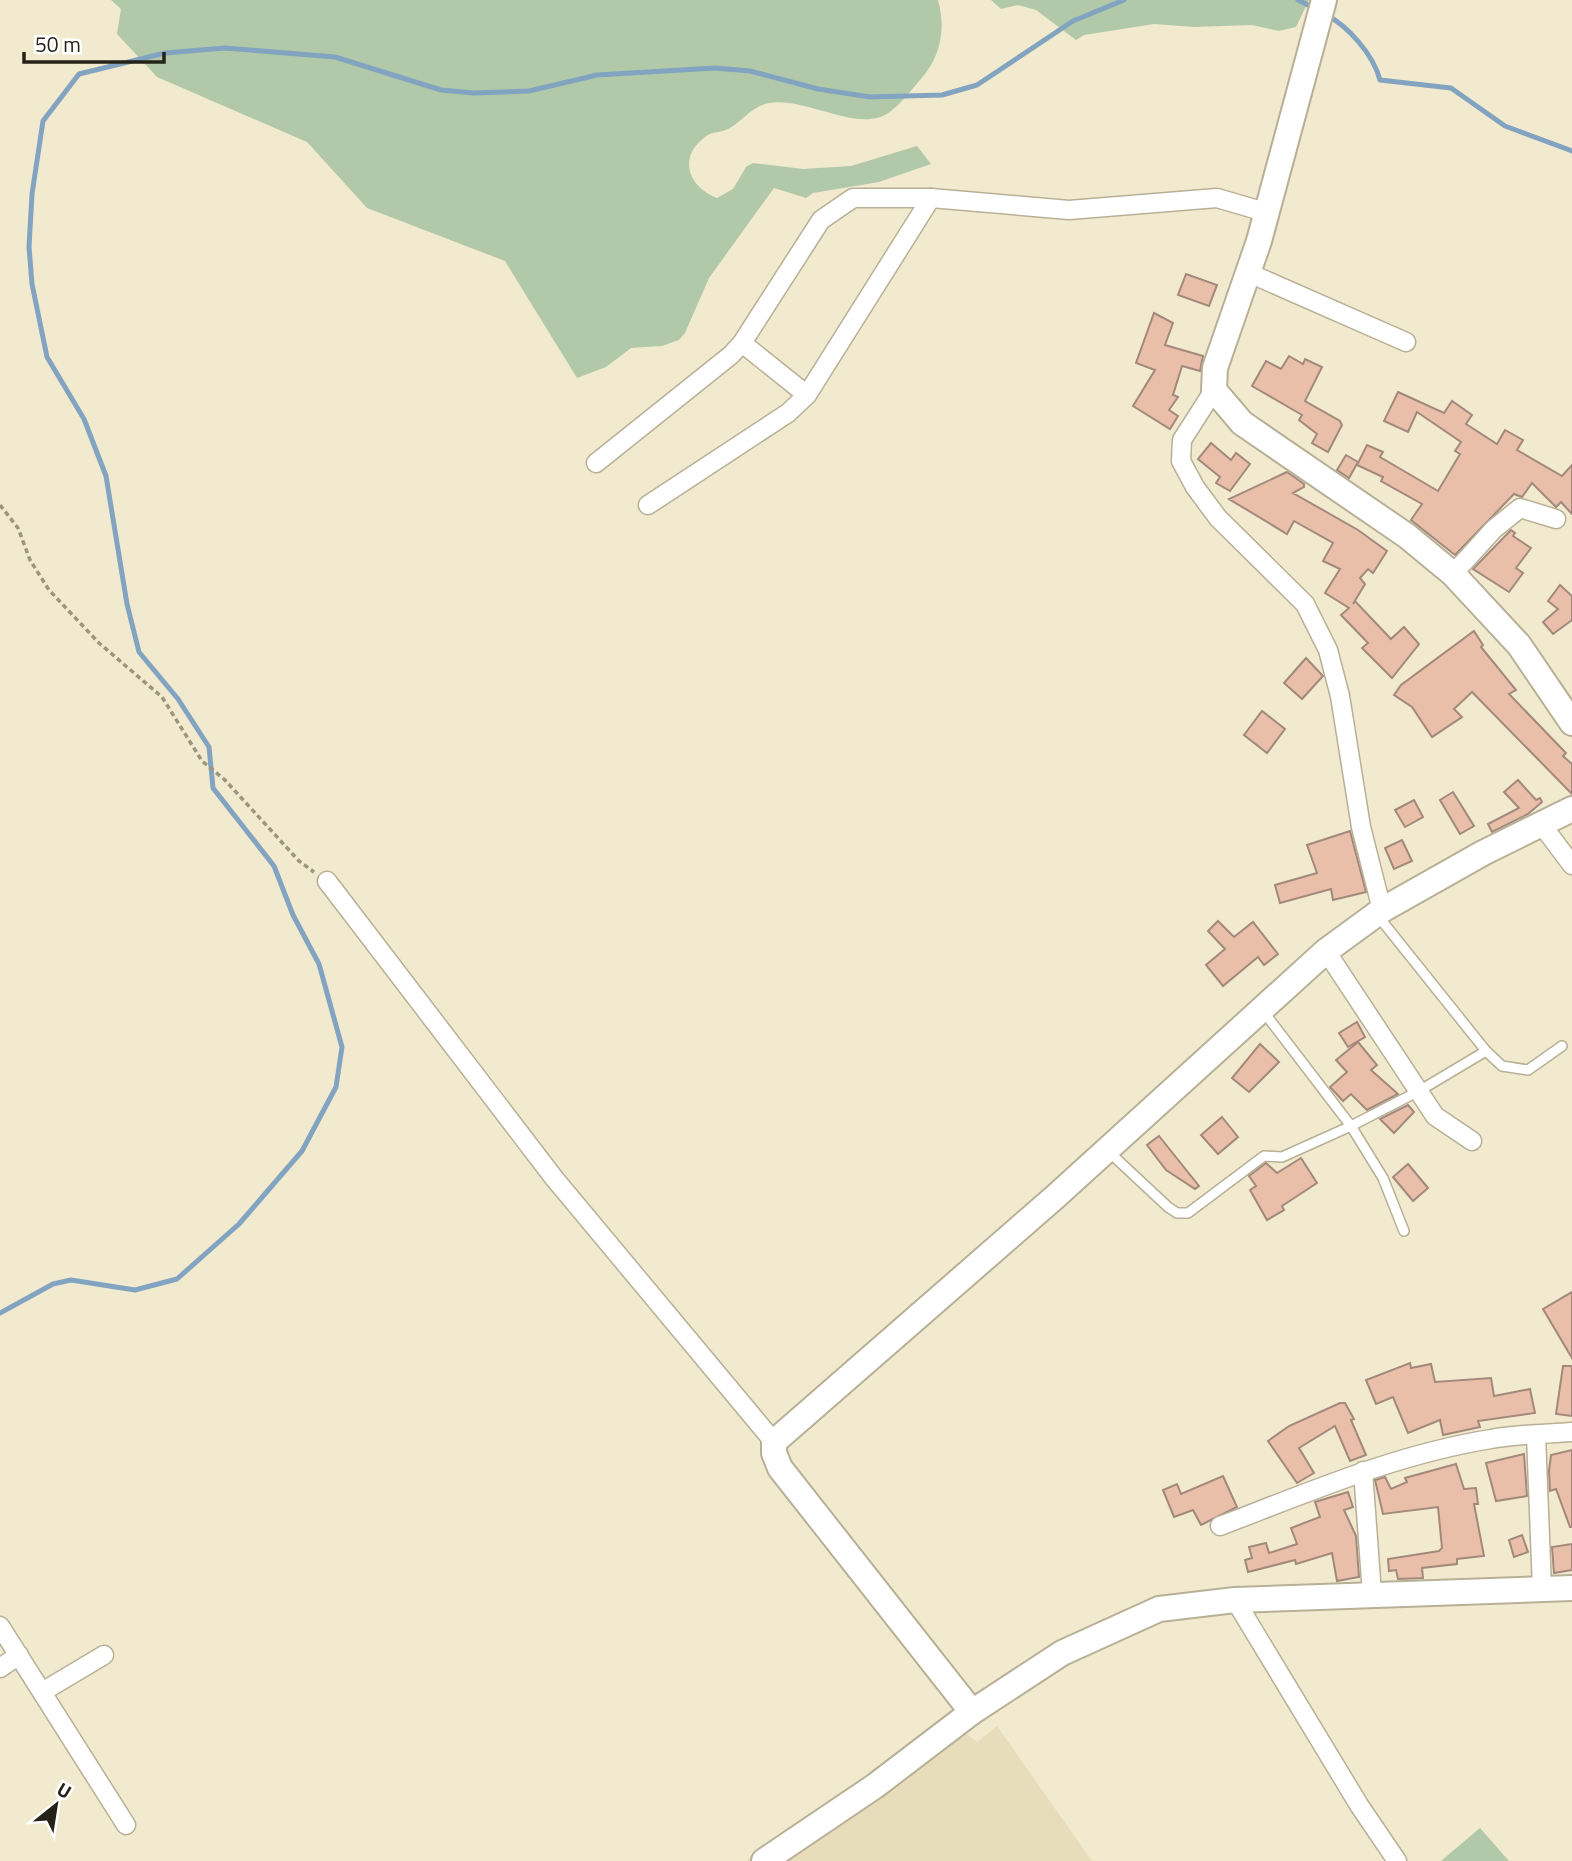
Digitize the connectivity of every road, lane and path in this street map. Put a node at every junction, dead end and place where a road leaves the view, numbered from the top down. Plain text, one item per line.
1 (1324, 0) edge
2 (931, 198) junction
3 (1265, 212) junction
4 (1249, 273) junction
5 (1406, 342) dead end
6 (742, 343) junction
7 (1214, 390) junction
8 (807, 395) junction
9 (596, 463) dead end
10 (0, 505) edge
11 (648, 505) dead end
12 (1556, 519) dead end
13 (1453, 574) junction
14 (1572, 723) edge
15 (1572, 809) edge
16 (1542, 825) junction
17 (1572, 865) edge
18 (327, 881) joint
19 (1379, 912) junction
20 (1326, 951) junction
21 (1261, 1010) junction
22 (1562, 1046) dead end
23 (1486, 1051) junction
24 (1419, 1091) junction
25 (1351, 1126) junction
26 (1472, 1141) dead end
27 (1107, 1150) junction
28 (1404, 1231) dead end
29 (1572, 1432) edge
30 (1536, 1435) junction
31 (774, 1442) junction
32 (1363, 1471) junction
33 (1220, 1526) dead end
34 (1572, 1588) edge
35 (1542, 1589) junction
36 (1372, 1594) junction
37 (1235, 1600) junction
38 (0, 1626) edge
39 (19, 1655) junction
40 (104, 1655) dead end
41 (0, 1668) edge
42 (42, 1692) junction
43 (972, 1712) junction
44 (126, 1825) dead end
45 (764, 1861) edge
46 (1397, 1861) edge

1 - 3 street
2 - 3 street
2 - 6 street
2 - 8 street
3 - 4 street
4 - 5 street
4 - 7 street
6 - 8 street
6 - 9 street
7 - 13 street
7 - 19 street
8 - 11 street
10 - 18 path
12 - 13 street
13 - 14 street
15 - 16 street
16 - 17 street
16 - 19 street
18 - 31 street
19 - 20 street
19 - 23 lane
20 - 21 street
20 - 24 street
21 - 25 lane
21 - 27 street
22 - 23 lane
23 - 24 lane
24 - 25 lane
24 - 26 street
25 - 27 lane
25 - 28 lane
27 - 31 street
29 - 30 street
30 - 32 street
30 - 35 street
31 - 43 street
32 - 33 street
32 - 36 street
34 - 35 street
35 - 36 street
36 - 37 street
37 - 43 street
37 - 46 street
38 - 39 street
39 - 41 street
39 - 42 street
40 - 42 street
42 - 44 street
43 - 45 street

